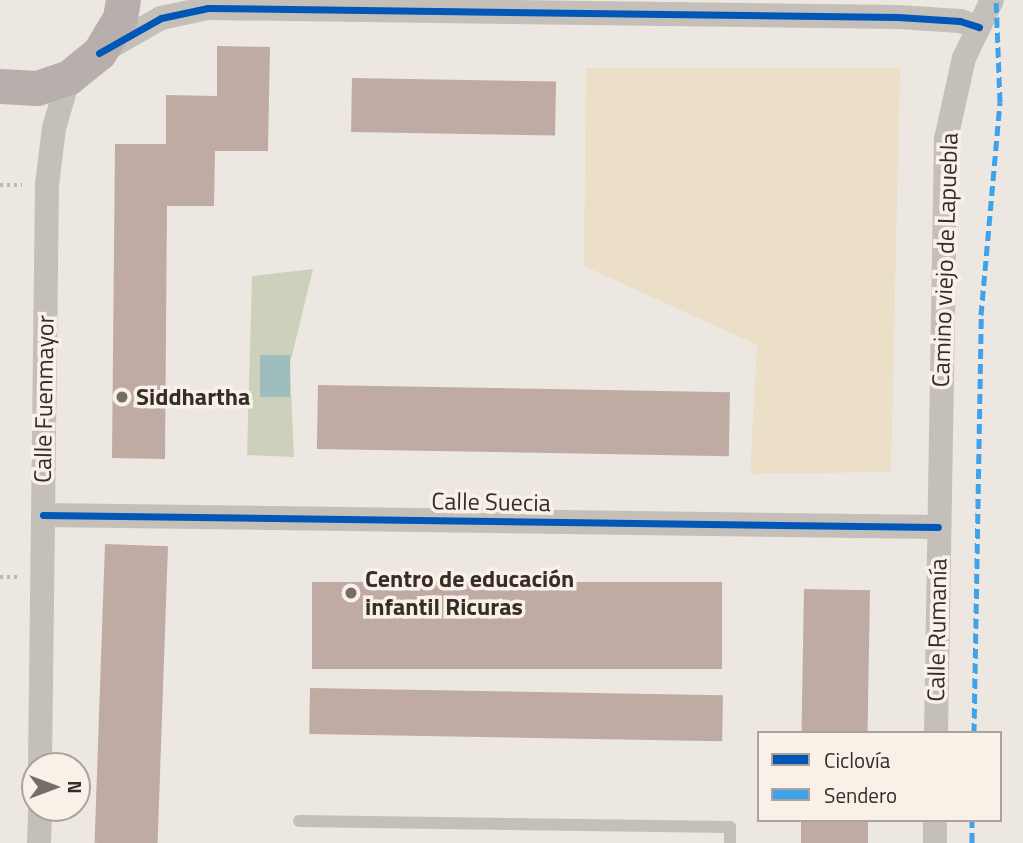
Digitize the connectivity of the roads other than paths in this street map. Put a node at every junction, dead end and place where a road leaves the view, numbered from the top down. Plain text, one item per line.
1 (122, 0) edge
2 (992, 0) edge
3 (979, 27) junction
4 (99, 53) junction
5 (69, 77) junction
6 (0, 86) edge
7 (43, 515) junction
8 (938, 527) junction
9 (936, 731) edge
10 (40, 752) edge
11 (299, 821) dead end
12 (40, 822) edge
13 (935, 822) edge
14 (39, 843) edge
15 (730, 843) edge
16 (935, 843) edge

1 - 4 main road
2 - 3 street, Camino viejo de Lapuebla
3 - 4 street
3 - 8 street, Camino viejo de Lapuebla
4 - 5 main road
5 - 6 main road
5 - 7 street, Calle Fuenmayor
7 - 8 street, Calle Suecia
7 - 10 street, Calle Fuenmayor
8 - 9 street, Calle Rumanía
11 - 15 lane
12 - 14 street
13 - 16 street

